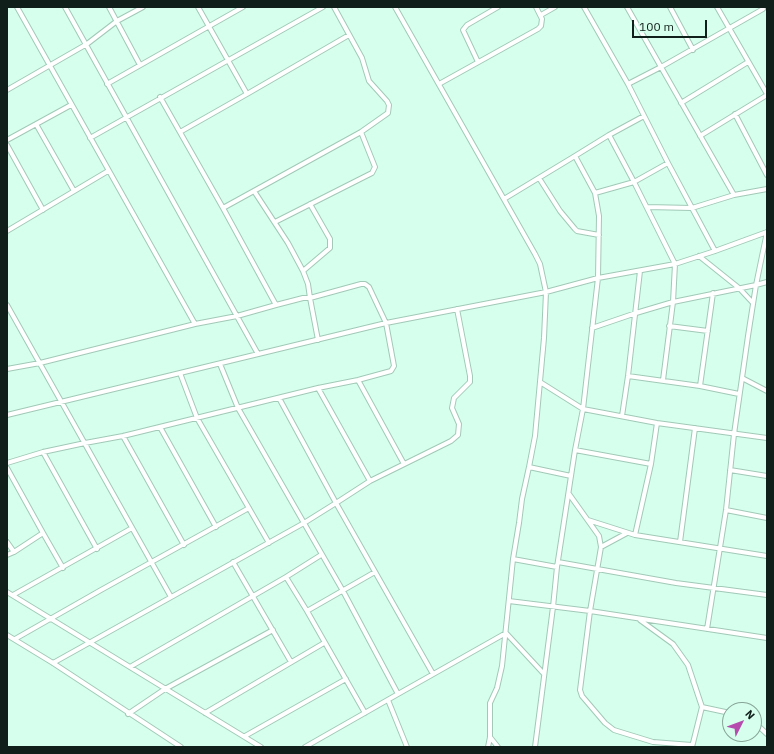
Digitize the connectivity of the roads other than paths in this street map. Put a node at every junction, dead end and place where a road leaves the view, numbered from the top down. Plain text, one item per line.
1 (17, 7) edge
2 (65, 7) edge
3 (109, 7) edge
4 (143, 7) edge
5 (198, 7) edge
6 (243, 7) edge
7 (323, 7) edge
8 (334, 7) edge
9 (395, 7) edge
10 (498, 7) edge
11 (536, 7) edge
12 (555, 7) edge
13 (584, 7) edge
14 (627, 7) edge
15 (717, 7) edge
16 (672, 8) edge
17 (764, 8) edge
18 (541, 15) junction
19 (117, 21) junction
20 (209, 26) junction
21 (730, 29) junction
22 (349, 35) junction
23 (87, 44) junction
24 (693, 50) junction
25 (227, 60) junction
26 (478, 62) junction
27 (748, 62) junction
28 (49, 65) junction
29 (140, 65) junction
30 (661, 67) junction
31 (107, 84) junction
32 (439, 84) junction
33 (628, 84) junction
34 (7, 90) edge
35 (247, 94) junction
36 (767, 94) edge
37 (160, 97) junction
38 (681, 103) junction
39 (71, 105) junction
40 (735, 114) junction
41 (644, 116) junction
42 (126, 117) junction
43 (36, 124) junction
44 (180, 132) junction
45 (361, 132) junction
46 (609, 135) junction
47 (700, 136) junction
48 (90, 138) junction
49 (7, 140) edge
50 (7, 145) edge
51 (575, 156) junction
52 (668, 163) junction
53 (108, 171) junction
54 (767, 175) edge
55 (539, 178) junction
56 (634, 182) junction
57 (767, 188) edge
58 (74, 191) junction
59 (254, 191) junction
60 (595, 193) junction
61 (734, 195) junction
62 (504, 199) junction
63 (310, 204) junction
64 (647, 207) junction
65 (223, 208) junction
66 (692, 208) junction
67 (43, 210) junction
68 (275, 222) junction
69 (7, 229) edge
70 (767, 232) edge
71 (598, 235) junction
72 (715, 251) junction
73 (699, 256) junction
74 (675, 264) junction
75 (303, 271) junction
76 (640, 271) junction
77 (598, 278) junction
78 (767, 282) edge
79 (756, 285) junction
80 (739, 288) junction
81 (546, 292) junction
82 (713, 293) junction
83 (310, 298) junction
84 (673, 302) junction
85 (753, 303) junction
86 (7, 304) edge
87 (276, 305) junction
88 (457, 309) junction
89 (636, 313) junction
90 (237, 316) junction
91 (386, 323) junction
92 (195, 324) junction
93 (669, 326) junction
94 (592, 328) junction
95 (708, 331) junction
96 (318, 340) junction
97 (258, 354) junction
98 (40, 363) junction
99 (220, 364) junction
100 (7, 369) edge
101 (180, 373) junction
102 (628, 376) junction
103 (742, 378) junction
104 (358, 380) junction
105 (663, 380) junction
106 (540, 382) junction
107 (700, 386) junction
108 (318, 388) junction
109 (767, 391) edge
110 (740, 394) junction
111 (279, 398) junction
112 (62, 402) junction
113 (238, 408) junction
114 (583, 409) junction
115 (7, 415) edge
116 (622, 416) junction
117 (197, 418) junction
118 (657, 423) junction
119 (160, 427) junction
120 (695, 428) junction
121 (734, 434) junction
122 (123, 436) junction
123 (767, 438) edge
124 (85, 443) junction
125 (575, 450) junction
126 (43, 452) junction
127 (7, 463) edge
128 (404, 464) junction
129 (651, 464) junction
130 (529, 467) junction
131 (7, 468) edge
132 (730, 470) junction
133 (571, 476) junction
134 (767, 476) edge
135 (370, 481) junction
136 (569, 493) junction
137 (336, 503) junction
138 (249, 508) junction
139 (726, 510) junction
140 (767, 518) edge
141 (588, 520) junction
142 (304, 523) junction
143 (216, 527) junction
144 (132, 528) junction
145 (43, 533) junction
146 (627, 533) junction
147 (635, 535) junction
148 (7, 542) edge
149 (680, 542) junction
150 (269, 543) junction
151 (184, 545) junction
152 (601, 547) junction
153 (97, 549) junction
154 (720, 549) junction
155 (14, 552) junction
156 (7, 555) edge
157 (322, 555) junction
158 (767, 556) edge
159 (513, 559) junction
160 (151, 562) junction
161 (234, 562) junction
162 (558, 562) junction
163 (557, 567) junction
164 (63, 568) junction
165 (598, 568) junction
166 (375, 572) junction
167 (286, 577) junction
168 (714, 587) junction
169 (342, 591) junction
170 (7, 592) edge
171 (13, 595) junction
172 (254, 595) junction
173 (767, 595) edge
174 (171, 597) junction
175 (508, 601) junction
176 (554, 606) junction
177 (307, 611) junction
178 (590, 611) junction
179 (50, 618) junction
180 (638, 618) junction
181 (707, 629) junction
182 (273, 630) junction
183 (506, 633) junction
184 (7, 635) edge
185 (767, 638) edge
186 (15, 639) junction
187 (90, 642) junction
188 (324, 643) junction
189 (291, 662) junction
190 (53, 663) junction
191 (130, 667) junction
192 (433, 674) junction
193 (544, 674) junction
194 (346, 679) junction
195 (165, 689) junction
196 (398, 694) junction
197 (388, 700) junction
198 (702, 706) junction
199 (722, 711) edge
200 (206, 713) junction
201 (365, 713) junction
202 (128, 714) junction
203 (245, 736) junction
204 (490, 736) junction
205 (653, 742) junction
206 (692, 746) edge
207 (181, 747) edge
208 (261, 747) edge
209 (305, 747) edge
210 (408, 747) edge
211 (488, 747) edge
212 (498, 747) edge
213 (535, 747) edge
214 (652, 747) edge

1 - 28 street
2 - 23 street
3 - 19 street
4 - 19 street
5 - 20 street
6 - 20 street
7 - 25 street
8 - 22 street
9 - 32 street
10 - 26 street
11 - 18 street
12 - 18 street
13 - 33 street
14 - 30 street
15 - 21 street
16 - 24 street
17 - 21 street
18 - 26 street
19 - 23 street
19 - 29 street
20 - 25 street
20 - 29 street
21 - 24 street
21 - 27 street
22 - 35 street
22 - 45 street
23 - 28 street
23 - 31 street
24 - 30 street
25 - 35 street
25 - 37 street
26 - 32 street
27 - 36 street
27 - 38 street
28 - 34 street
28 - 39 street
29 - 31 street
30 - 33 street
30 - 38 street
31 - 42 street
32 - 62 street
33 - 41 street
35 - 44 street
36 - 40 street
37 - 42 street
37 - 44 street
38 - 47 street
39 - 43 street
39 - 48 street
40 - 47 street
40 - 54 street
41 - 46 street
41 - 52 street
42 - 48 street
42 - 90 street
43 - 49 street
43 - 58 street
44 - 65 street
45 - 59 street
45 - 63 street
46 - 51 street
46 - 56 street
47 - 61 street
48 - 53 street
50 - 67 street
51 - 55 street
51 - 60 street
52 - 56 street
52 - 66 street
53 - 58 street
53 - 92 street
55 - 62 street
55 - 71 street
56 - 60 street
56 - 64 street
57 - 61 street
58 - 67 street
59 - 65 street
59 - 68 street
60 - 71 street
61 - 66 street
62 - 81 street
63 - 68 street
63 - 75 street
64 - 66 street
64 - 74 street
65 - 87 street
66 - 72 street
67 - 69 street
68 - 75 street
70 - 72 street
70 - 79 street
71 - 77 street
72 - 73 street
73 - 74 street
73 - 80 street
74 - 76 street
74 - 84 street
75 - 83 street
76 - 77 street
76 - 89 street
77 - 81 street
77 - 94 street
78 - 79 street
79 - 80 street
79 - 85 street
80 - 82 street
80 - 85 street
81 - 88 street
81 - 106 street
82 - 84 street
82 - 95 street
83 - 87 street
83 - 91 street
83 - 96 street
84 - 89 street
84 - 93 street
85 - 103 street
86 - 98 street
87 - 90 street
88 - 91 street
88 - 128 street
89 - 94 street
89 - 102 street
90 - 92 street
90 - 97 street
91 - 96 street
91 - 104 street
92 - 98 street
93 - 95 street
93 - 105 street
94 - 114 street
95 - 107 street
96 - 97 street
97 - 99 street
98 - 100 street
98 - 112 street
99 - 101 street
99 - 113 street
101 - 112 street
101 - 117 street
102 - 105 street
102 - 116 street
103 - 109 street
103 - 110 street
104 - 108 street
104 - 128 street
105 - 107 street
106 - 114 street
106 - 130 street
107 - 110 street
108 - 111 street
108 - 135 street
110 - 121 street
111 - 113 street
111 - 137 street
112 - 115 street
112 - 124 street
113 - 117 street
113 - 142 street
114 - 116 street
114 - 125 street
116 - 118 street
117 - 119 street
117 - 138 street
118 - 120 street
118 - 129 street
119 - 122 street
119 - 143 street
120 - 121 street
120 - 149 street
121 - 123 street
121 - 132 street
122 - 124 street
122 - 151 street
124 - 126 street
124 - 144 street
125 - 129 street
125 - 133 street
126 - 127 street
126 - 153 street
128 - 135 street
129 - 147 street
130 - 133 street
130 - 159 street
131 - 145 street
132 - 134 street
132 - 139 street
133 - 136 street
135 - 137 street
136 - 141 street
136 - 162 street
137 - 142 street
137 - 166 street
138 - 143 street
138 - 150 street
139 - 140 street
139 - 154 street
141 - 146 street
141 - 152 street
142 - 150 street
142 - 157 street
143 - 151 street
144 - 153 street
144 - 160 street
145 - 155 street
145 - 164 street
146 - 147 street
146 - 152 street
147 - 149 street
148 - 155 street
149 - 154 street
150 - 161 street
151 - 160 street
152 - 165 street
153 - 164 street
154 - 158 street
154 - 168 street
155 - 156 street
157 - 167 street
157 - 169 street
159 - 163 street
159 - 175 street
160 - 174 street
160 - 179 street
161 - 172 street
161 - 174 street
162 - 163 street
162 - 165 street
163 - 176 street
164 - 171 street
165 - 168 street
165 - 178 street
166 - 169 street
166 - 192 street
167 - 172 street
167 - 177 street
168 - 173 street
168 - 181 street
169 - 177 street
169 - 196 street
170 - 171 street
171 - 179 street
172 - 182 street
172 - 191 street
174 - 187 street
175 - 176 street
175 - 183 street
176 - 178 street
176 - 193 street
177 - 188 street
178 - 180 street
178 - 205 street
179 - 186 street
179 - 187 street
180 - 181 street
180 - 198 street
181 - 185 street
182 - 189 street
182 - 195 street
183 - 192 street
183 - 193 street
183 - 204 street
184 - 186 street
186 - 190 street
187 - 190 street
187 - 191 street
188 - 189 street
188 - 194 street
189 - 200 street
190 - 202 street
191 - 195 street
192 - 196 street
193 - 213 street
194 - 201 street
194 - 203 street
195 - 200 street
195 - 202 street
196 - 197 street
197 - 201 street
197 - 210 street
198 - 199 street
198 - 206 street
200 - 203 street
201 - 209 street
202 - 207 street
203 - 208 street
204 - 211 street
204 - 212 street
205 - 206 street
205 - 214 street

